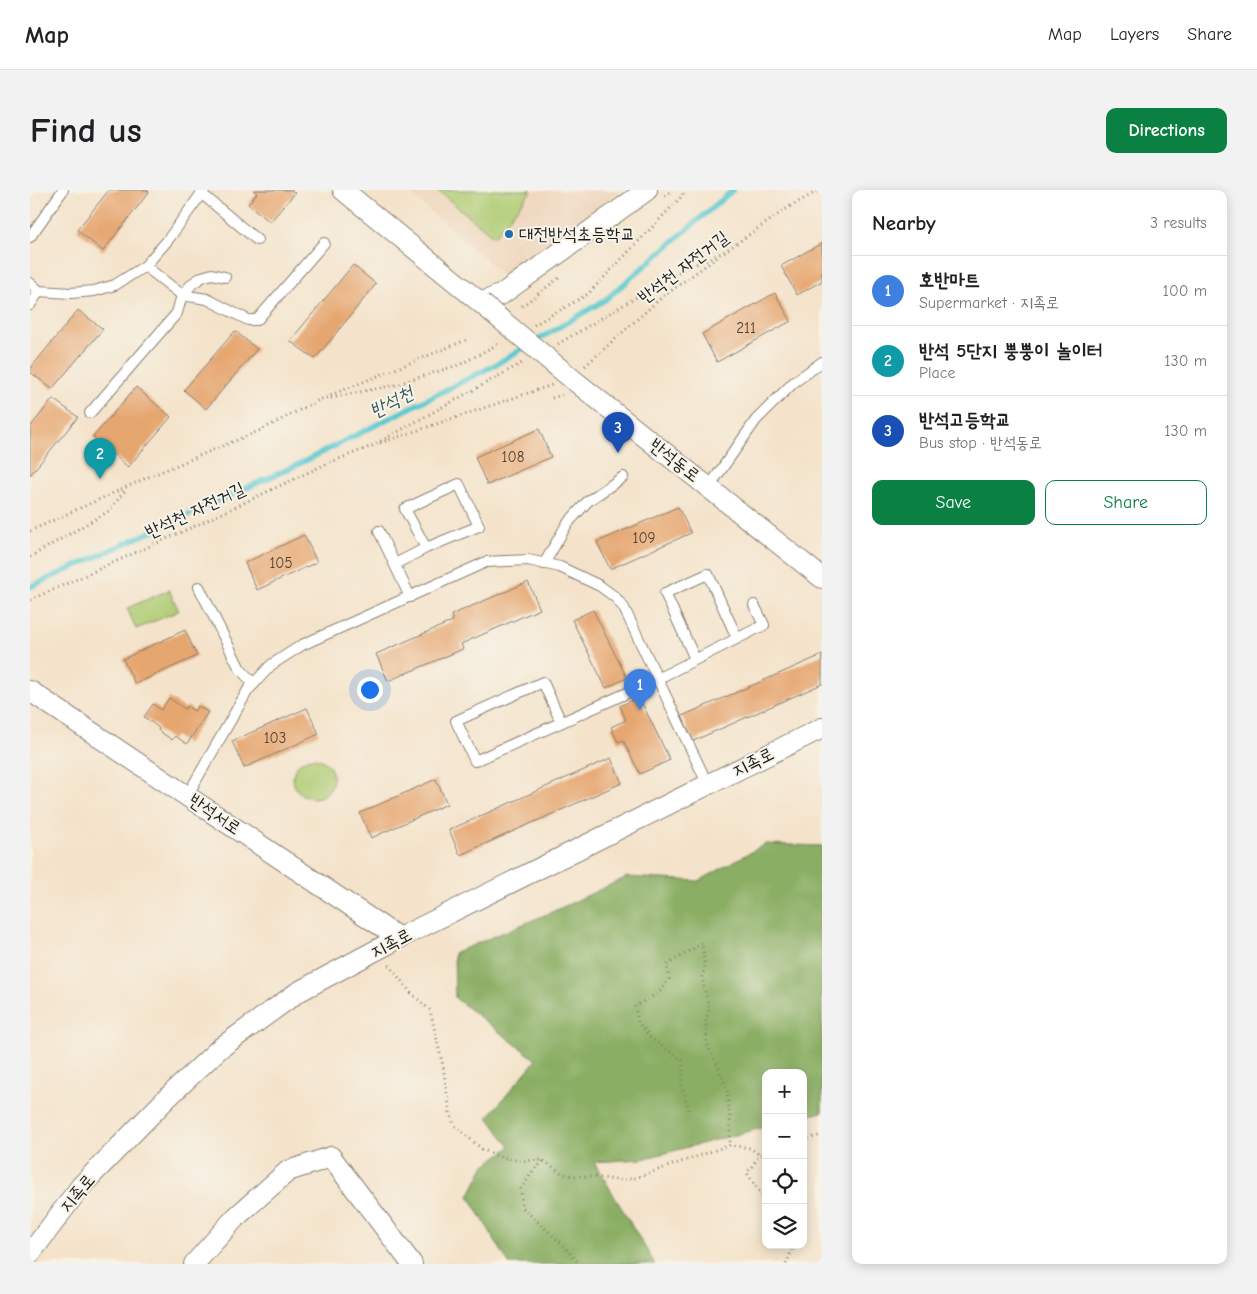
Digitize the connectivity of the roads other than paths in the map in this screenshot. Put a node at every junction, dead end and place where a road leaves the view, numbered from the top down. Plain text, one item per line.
1 (63, 190) edge
2 (343, 190) edge
3 (647, 190) edge
4 (203, 192) edge
5 (30, 237) edge
6 (257, 240) dead end
7 (324, 243) dead end
8 (145, 266) junction
9 (225, 277) dead end
10 (30, 283) edge
11 (38, 291) junction
12 (182, 295) junction
13 (481, 303) junction
14 (30, 305) edge
15 (822, 362) edge
16 (90, 413) dead end
17 (623, 477) dead end
18 (709, 486) junction
19 (379, 531) dead end
20 (426, 548) junction
21 (395, 564) junction
22 (544, 564) junction
23 (822, 578) edge
24 (199, 587) dead end
25 (410, 597) junction
26 (754, 605) dead end
27 (737, 638) junction
28 (696, 659) junction
29 (657, 678) junction
30 (254, 684) junction
31 (30, 691) edge
32 (561, 722) junction
33 (822, 728) edge
34 (708, 785) junction
35 (186, 796) junction
36 (399, 938) junction
37 (30, 1254) edge
38 (409, 1263) edge
39 (194, 1264) edge

1 - 5 lane
2 - 13 street, 반석동로
3 - 13 street
4 - 6 lane
4 - 8 lane
7 - 12 lane
8 - 11 lane
8 - 12 lane
9 - 12 lane
10 - 11 lane
11 - 14 lane
12 - 16 lane
13 - 18 street, 반석동로, bridge
15 - 18 lane
17 - 22 lane
18 - 23 street, 반석동로
19 - 21 lane
20 - 20 lane
20 - 21 lane
21 - 25 lane
22 - 25 lane
22 - 29 lane
24 - 30 lane
25 - 30 lane
26 - 27 lane
27 - 28 lane
27 - 28 lane
28 - 29 lane
29 - 32 lane
29 - 34 lane
30 - 35 lane
31 - 35 street, 반석서로
32 - 32 lane
33 - 34 street, 지족로
34 - 36 street, 지족로
35 - 36 street, 반석서로
36 - 37 street, 지족로
38 - 39 street

